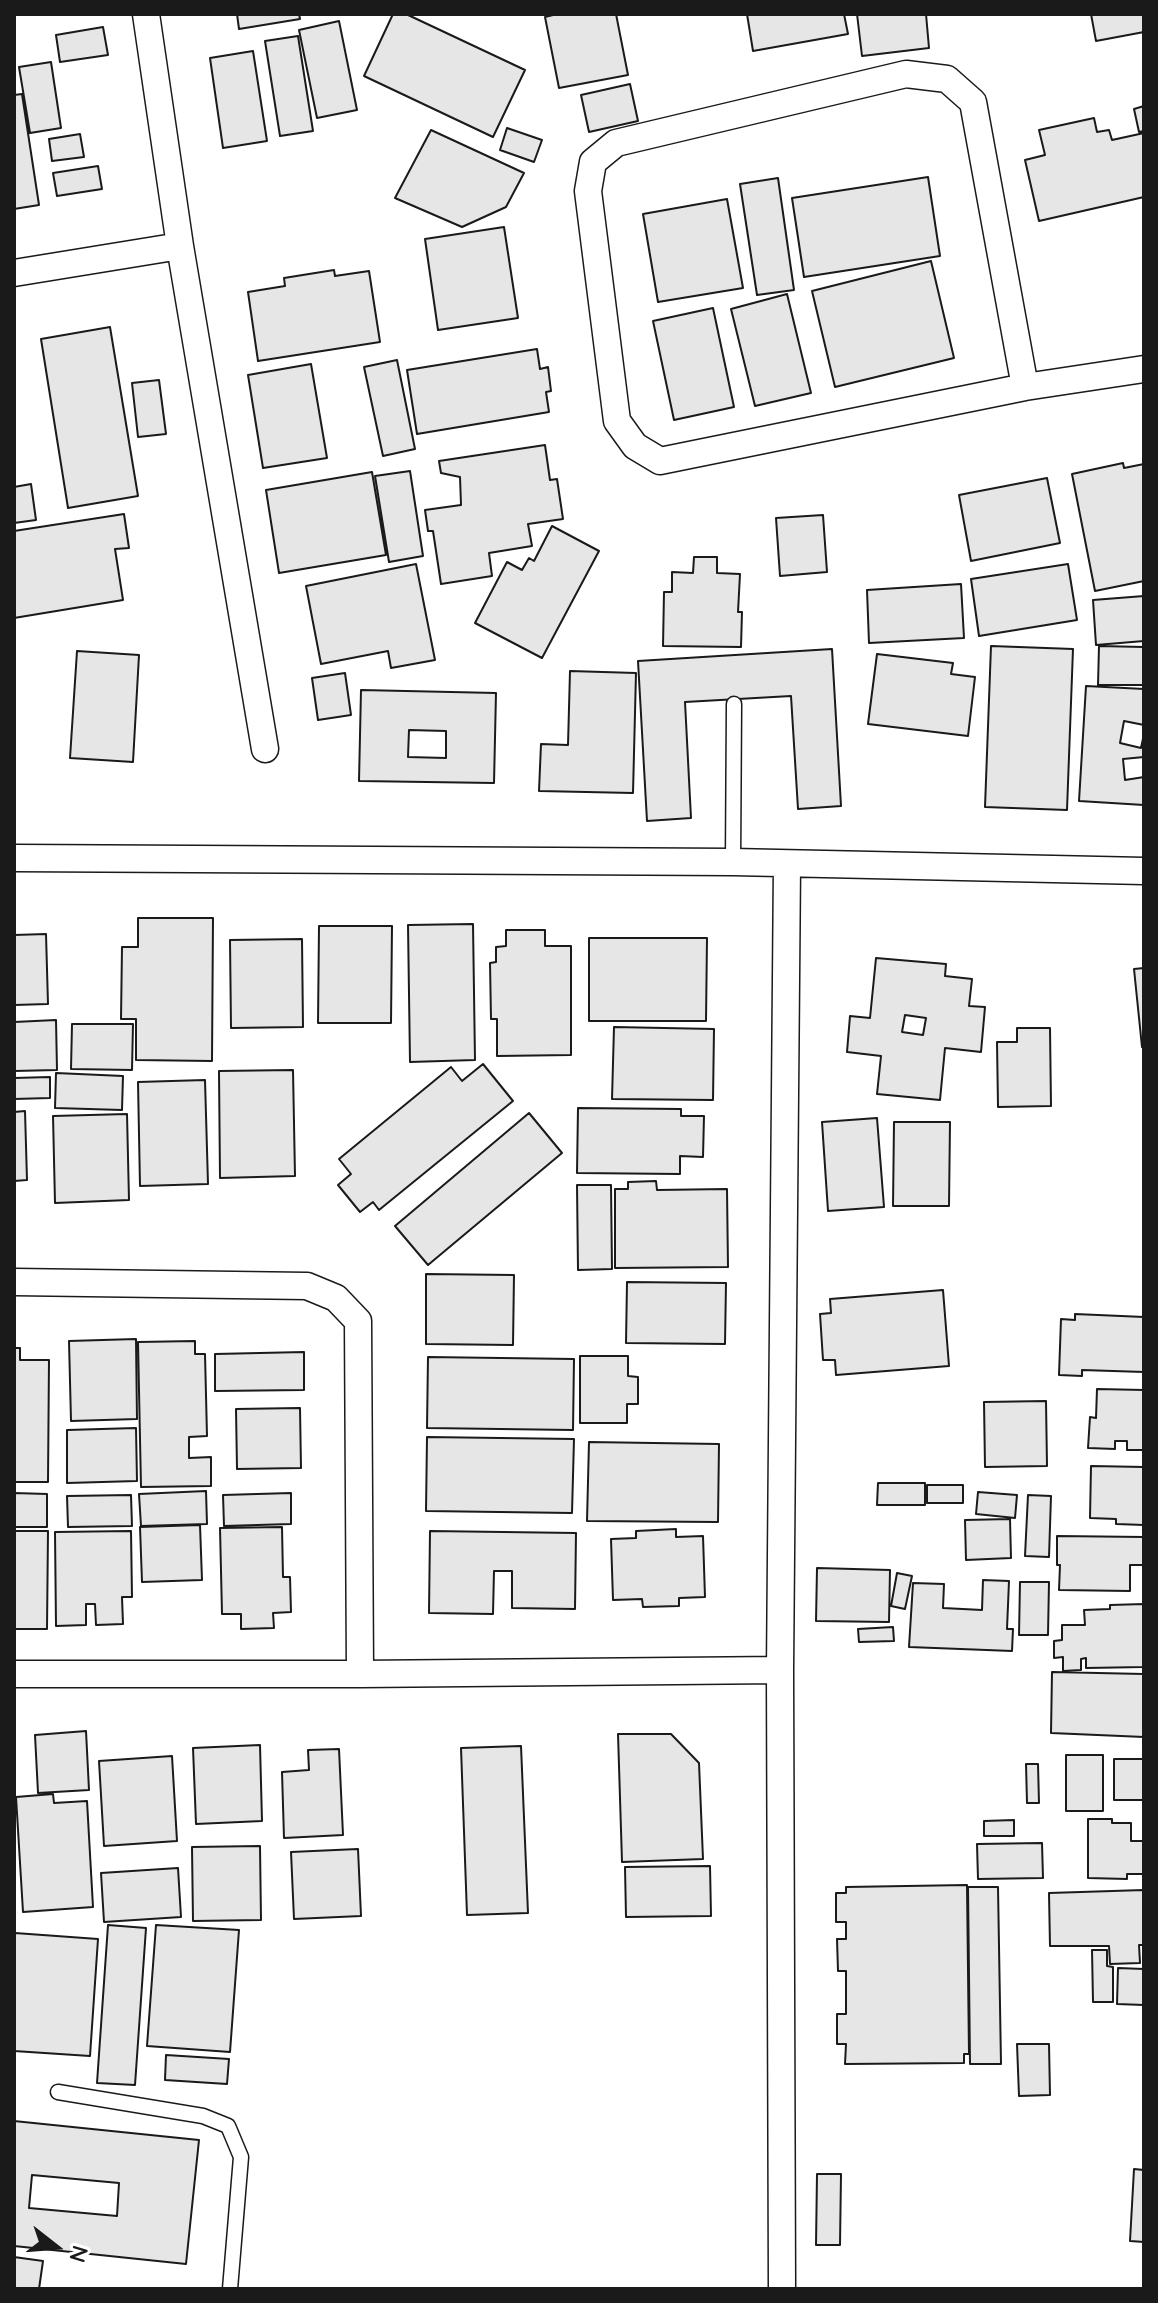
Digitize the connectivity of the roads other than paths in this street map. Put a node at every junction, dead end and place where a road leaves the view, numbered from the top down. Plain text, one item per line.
1 (146, 14) edge
2 (180, 246) junction
3 (14, 273) edge
4 (1144, 369) edge
5 (1025, 387) junction
6 (734, 704) dead end
7 (265, 749) dead end
8 (14, 858) edge
9 (733, 862) junction
10 (787, 864) junction
11 (1144, 871) edge
12 (14, 1282) edge
13 (780, 1670) junction
14 (14, 1674) edge
15 (360, 1674) junction
16 (58, 2092) dead end
17 (230, 2289) edge
18 (782, 2289) edge

1 - 2 street
2 - 3 street
2 - 7 street
4 - 5 street
5 - 5 street
6 - 9 lane
8 - 9 street
9 - 10 street
10 - 11 street
10 - 13 street
12 - 15 street
13 - 15 street
13 - 18 street
14 - 15 street
16 - 17 lane

